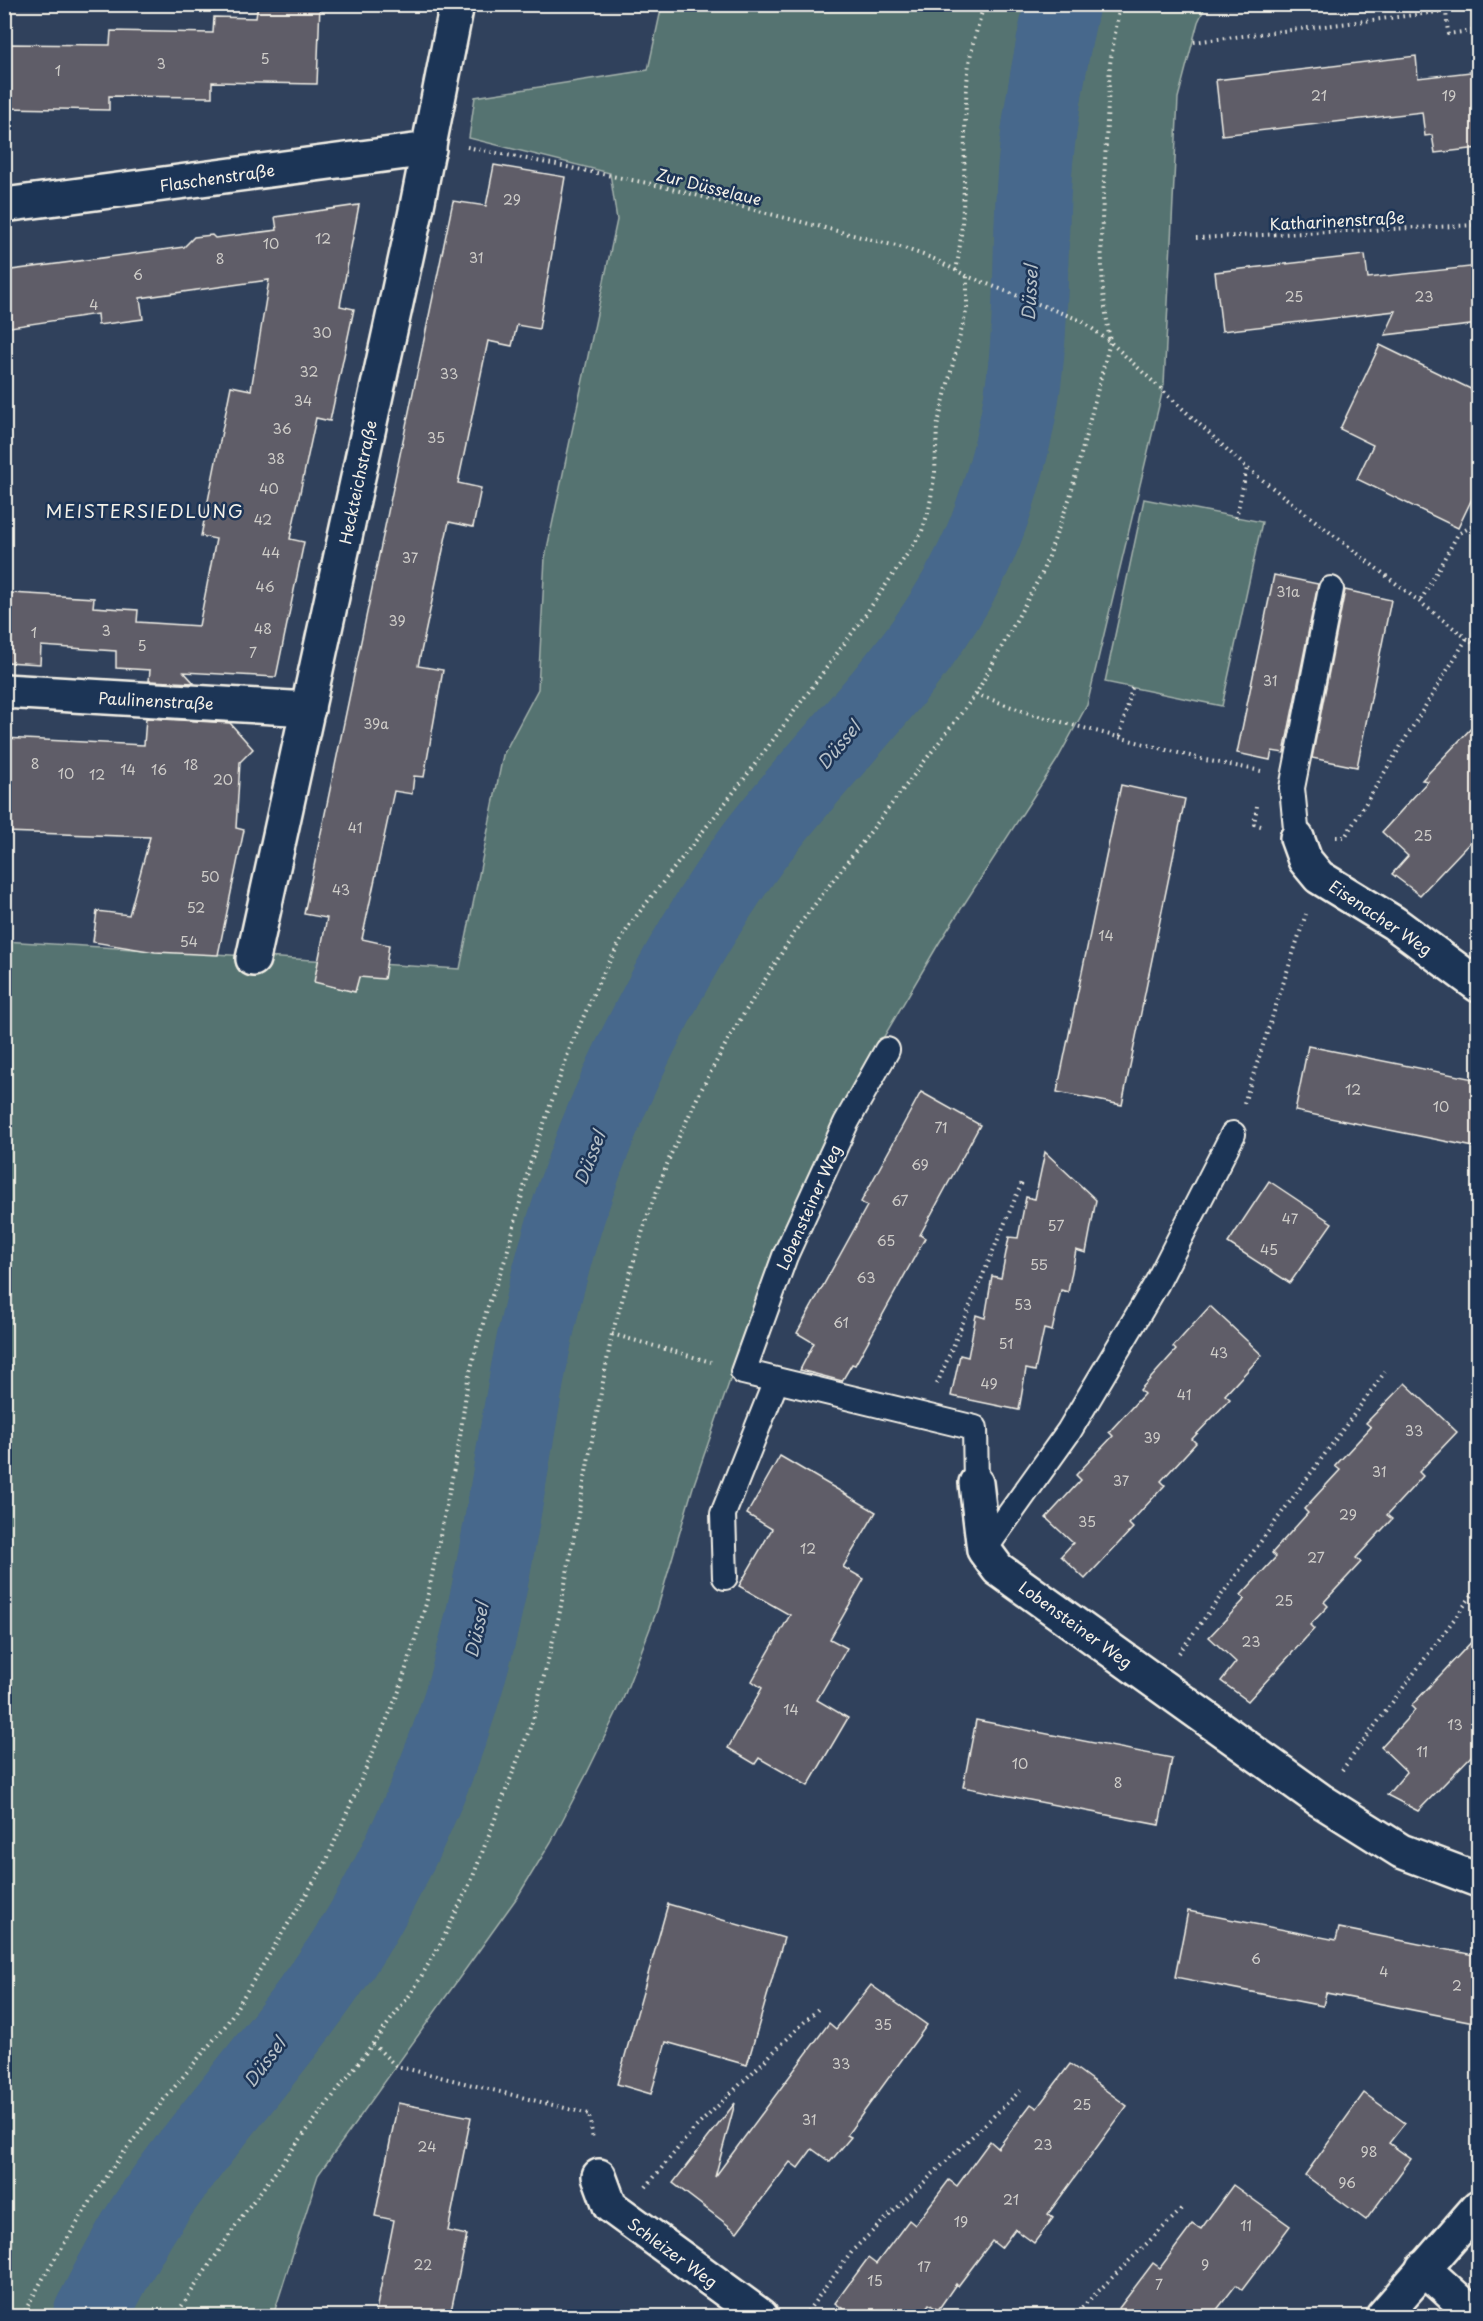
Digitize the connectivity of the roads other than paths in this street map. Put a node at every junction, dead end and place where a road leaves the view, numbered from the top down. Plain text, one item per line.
1 (457, 4) edge
2 (430, 145) junction
3 (4, 205) edge
4 (1331, 589) dead end
5 (4, 691) edge
6 (308, 710) junction
7 (1297, 838) joint
8 (253, 959) dead end
9 (1479, 985) edge
10 (887, 1050) dead end
11 (1233, 1134) road end
12 (776, 1381) junction
13 (976, 1483) joint
14 (984, 1550) junction
15 (725, 1577) dead end
16 (1479, 1880) edge
17 (599, 2176) road end
18 (1479, 2206) edge
19 (1423, 2268) junction
20 (761, 2316) edge
21 (1383, 2316) edge
22 (1476, 2316) edge

1 - 2 street, Heckteichstraße
2 - 3 street, Flaschenstraße
2 - 6 street, Heckteichstraße
4 - 7 lane
5 - 6 street, Paulinenstraße
6 - 8 street, Heckteichstraße
7 - 9 street, Eisenacher Weg
10 - 12 lane, Lobensteiner Weg
11 - 14 lane
12 - 13 lane
12 - 15 lane
13 - 14 street
14 - 16 street, Lobensteiner Weg
17 - 20 street, Schleizer Weg
18 - 19 street
19 - 21 street
19 - 22 street

